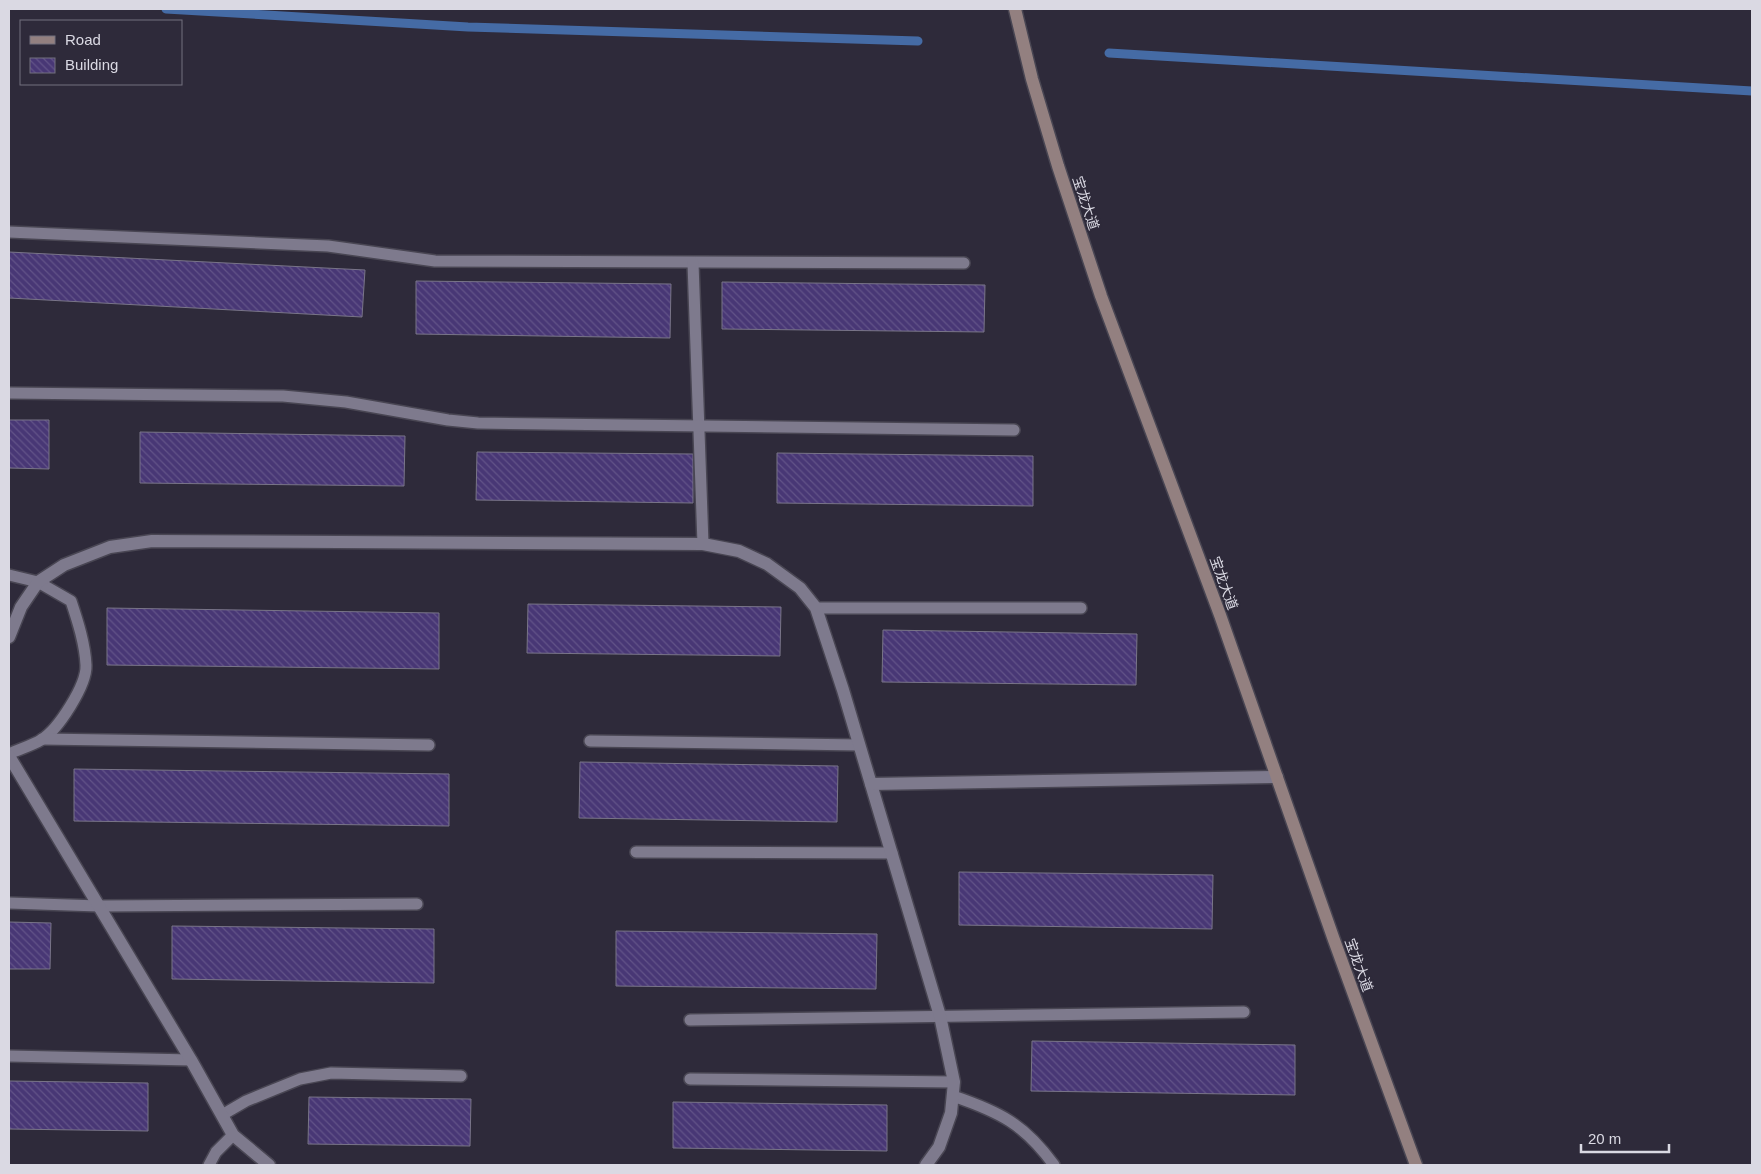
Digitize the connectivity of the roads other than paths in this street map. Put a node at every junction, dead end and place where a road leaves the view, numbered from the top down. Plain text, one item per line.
1 (1015, 9) edge
2 (9, 232) edge
3 (693, 263) junction
4 (964, 263) dead end
5 (9, 393) edge
6 (699, 427) junction
7 (1014, 430) dead end
8 (703, 544) junction
9 (9, 575) edge
10 (38, 582) junction
11 (816, 608) junction
12 (1081, 608) dead end
13 (9, 637) edge
14 (42, 739) junction
15 (590, 742) dead end
16 (859, 744) junction
17 (429, 745) dead end
18 (9, 755) edge
19 (1277, 778) junction
20 (871, 784) junction
21 (636, 852) dead end
22 (892, 853) junction
23 (9, 903) edge
24 (417, 904) dead end
25 (99, 906) junction
26 (1244, 1012) dead end
27 (940, 1016) junction
28 (690, 1020) dead end
29 (9, 1056) edge
30 (191, 1060) junction
31 (461, 1076) dead end
32 (690, 1079) dead end
33 (954, 1082) junction
34 (953, 1096) junction
35 (222, 1115) junction
36 (232, 1135) junction
37 (209, 1165) edge
38 (269, 1165) edge
39 (926, 1165) edge
40 (1054, 1165) edge
41 (1416, 1165) edge

1 - 19 street, 宝龙大道
2 - 3 lane
3 - 4 lane
3 - 6 lane
5 - 6 lane
6 - 7 lane
6 - 8 lane
8 - 10 street
8 - 11 street
9 - 10 lane
10 - 13 street
10 - 14 lane
11 - 12 lane
11 - 16 street
14 - 17 lane
14 - 18 lane
15 - 16 lane
16 - 20 street
18 - 25 street
19 - 20 street
19 - 41 street, 宝龙大道
20 - 22 street
21 - 22 lane
22 - 27 street
23 - 25 lane
24 - 25 lane
25 - 30 street
26 - 27 lane
27 - 28 lane
27 - 33 street
29 - 30 lane
30 - 35 street
31 - 35 lane
32 - 33 lane
33 - 34 street
34 - 39 street
34 - 40 lane
35 - 36 street
36 - 37 lane
36 - 38 street

